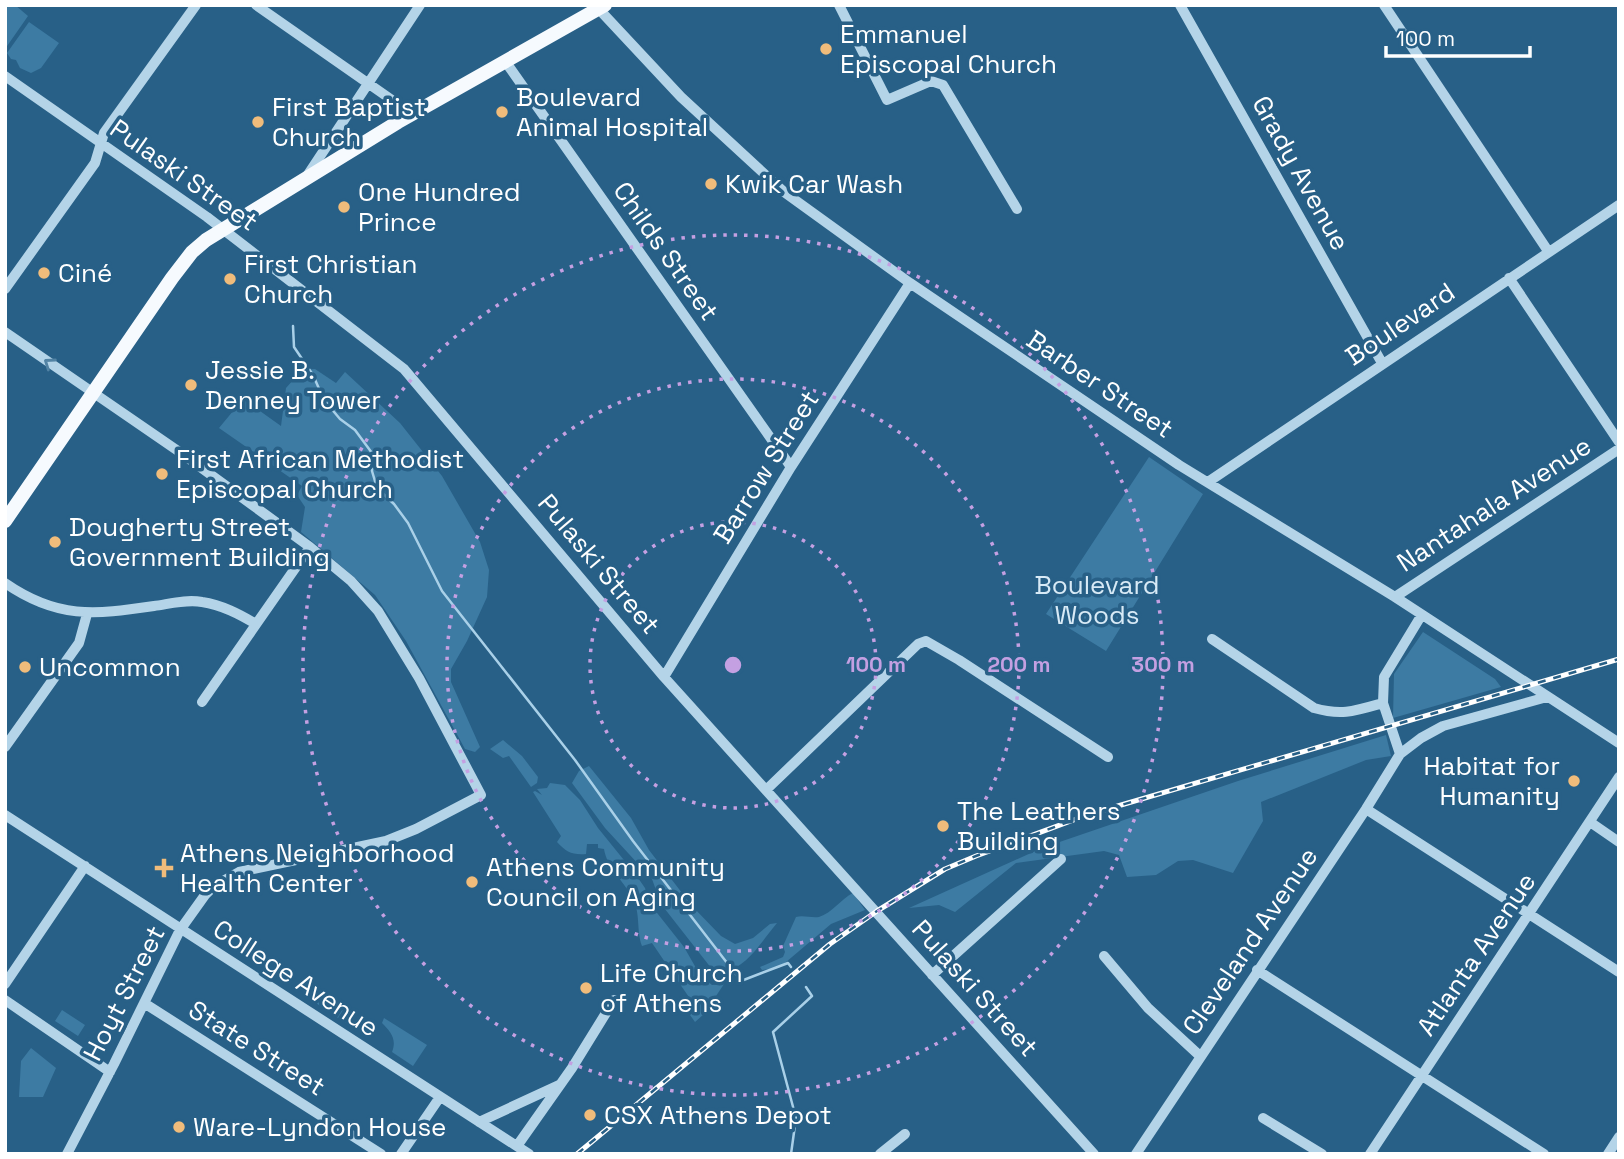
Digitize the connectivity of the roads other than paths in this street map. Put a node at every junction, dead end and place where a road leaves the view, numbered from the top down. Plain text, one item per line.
1 (196, 5) edge
2 (256, 5) edge
3 (420, 5) edge
4 (839, 5) edge
5 (1180, 5) edge
6 (1384, 5) edge
7 (599, 7) edge
8 (505, 61) junction
9 (5, 76) edge
10 (369, 82) junction
11 (412, 114) junction
12 (101, 144) junction
13 (306, 178) junction
14 (1619, 205) edge
15 (1017, 209) dead end
16 (222, 229) junction
17 (1548, 251) junction
18 (1509, 278) junction
19 (909, 283) junction
20 (5, 289) edge
21 (5, 332) edge
22 (1382, 363) junction
23 (93, 394) junction
24 (1619, 442) edge
25 (1619, 449) edge
26 (791, 467) junction
27 (1208, 482) junction
28 (5, 521) edge
29 (310, 547) junction
30 (5, 583) edge
31 (1395, 597) junction
32 (88, 614) junction
33 (1421, 616) junction
34 (256, 624) junction
35 (1212, 639) dead end
36 (664, 677) junction
37 (1547, 697) junction
38 (201, 702) dead end
39 (1383, 703) junction
40 (1619, 743) edge
41 (5, 747) edge
42 (1400, 754) junction
43 (1108, 757) dead end
44 (1619, 778) edge
45 (766, 790) junction
46 (1366, 809) junction
47 (5, 815) edge
48 (1590, 822) junction
49 (1619, 842) edge
50 (1061, 859) dead end
51 (85, 866) junction
52 (1529, 915) junction
53 (180, 930) junction
54 (1104, 956) dead end
55 (1257, 970) junction
56 (1619, 972) edge
57 (932, 975) junction
58 (5, 984) edge
59 (5, 1000) edge
60 (614, 1000) dead end
61 (144, 1003) junction
62 (1200, 1056) junction
63 (110, 1072) junction
64 (1422, 1076) junction
65 (561, 1084) junction
66 (440, 1097) junction
67 (1263, 1118) dead end
68 (479, 1122) junction
69 (905, 1134) dead end
70 (1619, 1137) edge
71 (517, 1146) junction
72 (66, 1154) edge
73 (382, 1154) edge
74 (401, 1154) edge
75 (529, 1154) edge
76 (880, 1154) edge
77 (1094, 1154) edge
78 (1136, 1154) edge
79 (1322, 1154) edge
80 (1370, 1154) edge
81 (1544, 1154) edge
82 (1608, 1154) edge

1 - 12 street
2 - 10 street
3 - 10 street
4 - 15 street
5 - 22 street, Grady Avenue
6 - 17 street
7 - 8 main road
7 - 19 street, Barber Street
8 - 11 main road
8 - 26 street, Childs Street
9 - 12 street, Pulaski Street
10 - 11 street
10 - 13 street
11 - 13 main road
12 - 16 street, Pulaski Street
12 - 20 street
13 - 16 main road
14 - 17 street, Boulevard
16 - 23 main road
16 - 36 street, Pulaski Street
17 - 18 street, Boulevard
18 - 22 street, Boulevard
18 - 24 street
19 - 26 street, Barrow Street
19 - 27 street, Barber Street
23 -> 21 street
22 - 27 street, Boulevard
23 - 28 main road
23 - 29 street
25 - 31 street, Nantahala Avenue
26 - 36 street, Barrow Street
27 - 31 street, Barber Street
29 - 34 street
29 - 53 street, Hoyt Street
30 - 32 street
31 - 33 street, Barber Street
32 - 34 street
32 - 41 street
33 - 37 street, Barber Street
33 - 39 street
34 - 38 street
35 - 39 street
36 - 45 street, Pulaski Street
37 - 40 street, Barber Street
37 - 42 street, Cleveland Avenue
39 - 42 street
42 - 46 street, Cleveland Avenue
43 - 45 street
44 - 48 street, Atlanta Avenue
45 - 57 street, Pulaski Street
46 - 52 street
46 - 55 street, Cleveland Avenue
47 - 51 street, College Avenue
48 - 49 street
48 - 52 street, Atlanta Avenue
50 - 57 street
51 - 53 street, College Avenue
51 - 58 street
52 - 56 street
52 - 64 street, Atlanta Avenue
53 - 61 street, Hoyt Street
53 - 66 street, College Avenue
54 - 62 street
55 - 62 street, Cleveland Avenue
55 - 64 street
57 - 77 street, Pulaski Street
59 - 63 street
60 - 65 street
61 - 63 street, Hoyt Street
61 - 73 street, State Street
62 - 78 street, Cleveland Avenue
63 - 72 street, Hoyt Street
64 - 80 street, Atlanta Avenue
64 - 81 street
65 - 68 street
65 - 71 street
66 - 68 street, College Avenue
66 - 74 street
67 - 79 street
68 - 71 street, College Avenue
69 - 76 street
70 - 82 street
71 - 75 street, College Avenue

